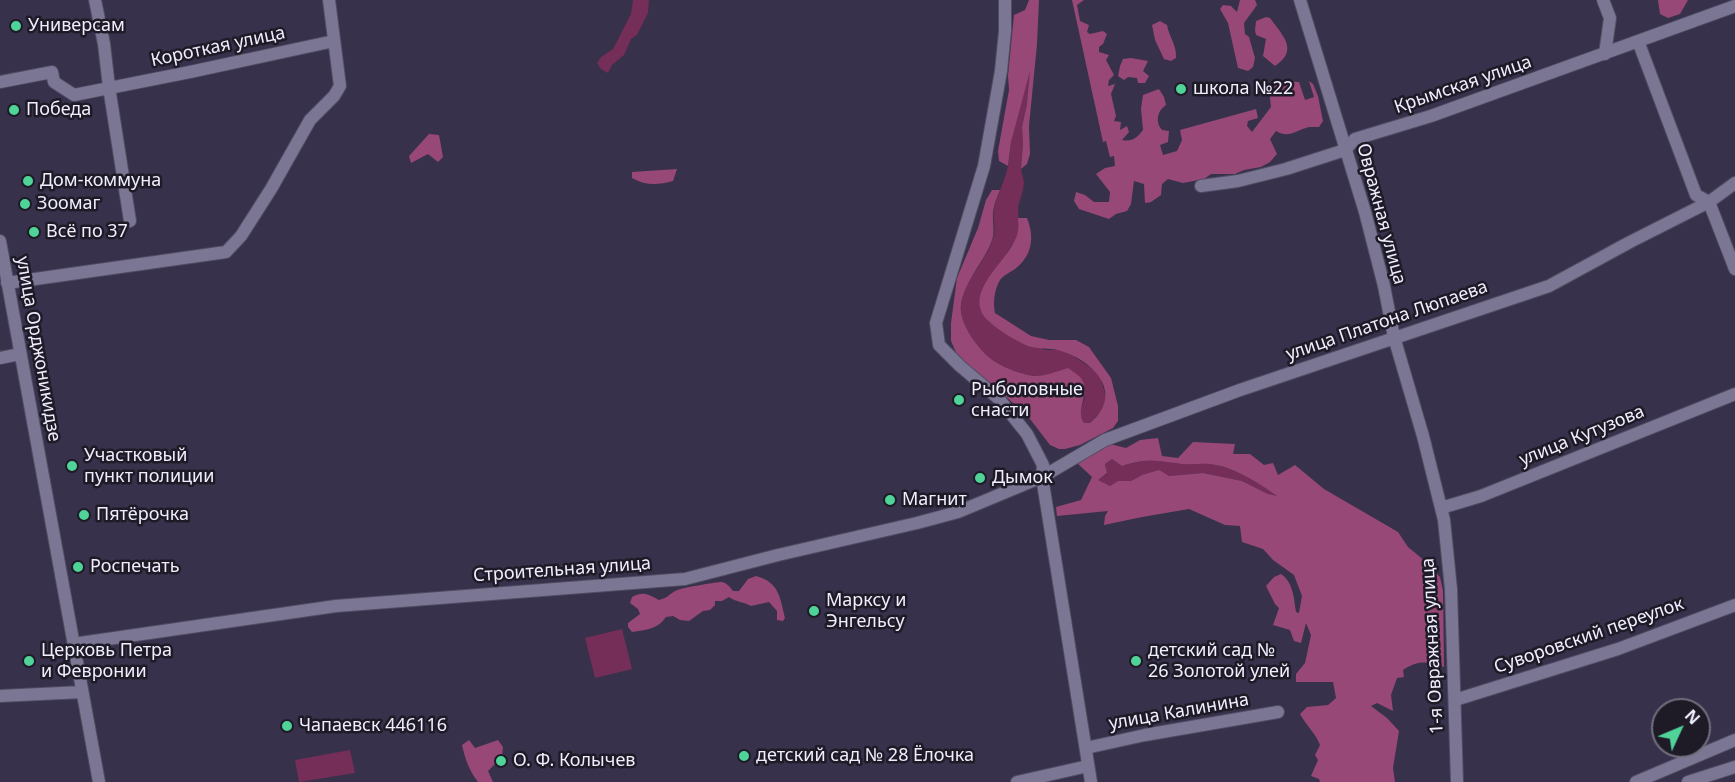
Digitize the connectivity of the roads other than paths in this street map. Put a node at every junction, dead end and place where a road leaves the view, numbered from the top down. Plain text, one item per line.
1 (95, 0) edge
2 (330, 0) edge
3 (1005, 0) edge
4 (1300, 0) edge
5 (1603, 0) edge
6 (1735, 6) edge
7 (334, 41) junction
8 (1638, 42) junction
9 (1605, 54) junction
10 (0, 81) edge
11 (109, 87) junction
12 (1346, 150) junction
13 (1735, 183) edge
14 (1201, 186) dead end
15 (1708, 202) junction
16 (130, 221) dead end
17 (0, 241) edge
18 (1735, 269) edge
19 (7, 283) junction
20 (1394, 337) junction
21 (20, 354) junction
22 (0, 358) edge
23 (1735, 394) edge
24 (1042, 477) junction
25 (1441, 508) junction
26 (1735, 605) edge
27 (74, 644) junction
28 (82, 692) junction
29 (0, 696) edge
30 (1455, 700) junction
31 (1278, 712) dead end
32 (1735, 740) edge
33 (1086, 748) junction
34 (1088, 766) junction
35 (1735, 767) edge
36 (99, 782) edge
37 (1017, 782) edge
38 (1091, 782) edge
39 (1457, 782) edge
40 (1636, 782) edge
41 (1688, 782) edge

1 - 11 street
2 - 7 street
3 - 24 street
4 - 12 street, Овражная улица
5 - 9 street
6 - 8 street, Крымская улица
7 - 11 street, Короткая улица
7 - 19 street
8 - 9 street, Крымская улица
8 - 15 street
9 - 12 street, Крымская улица
10 - 11 street, Короткая улица
11 - 16 street
12 - 14 street, Крымская улица
12 - 20 street, Овражная улица
13 - 15 street, улица Платона Люпаева
15 - 18 street
15 - 20 street, улица Платона Люпаева
17 - 19 street, улица Орджоникидзе
19 - 21 street, улица Орджоникидзе
20 - 24 street, улица Платона Люпаева
20 - 25 street, Овражная улица
21 - 22 street
21 - 27 street, улица Орджоникидзе
23 - 25 street, улица Кутузова
24 - 27 street, Строительная улица
24 - 33 street
25 - 30 street, 1-я Овражная улица
26 - 30 street, Суворовский переулок
27 - 28 street, улица Орджоникидзе
28 - 29 street
28 - 36 street, улица Орджоникидзе
30 - 39 street, 1-я Овражная улица
31 - 33 street, улица Калинина
32 - 40 street
33 - 34 street
34 - 37 street
34 - 38 street
35 - 41 street

